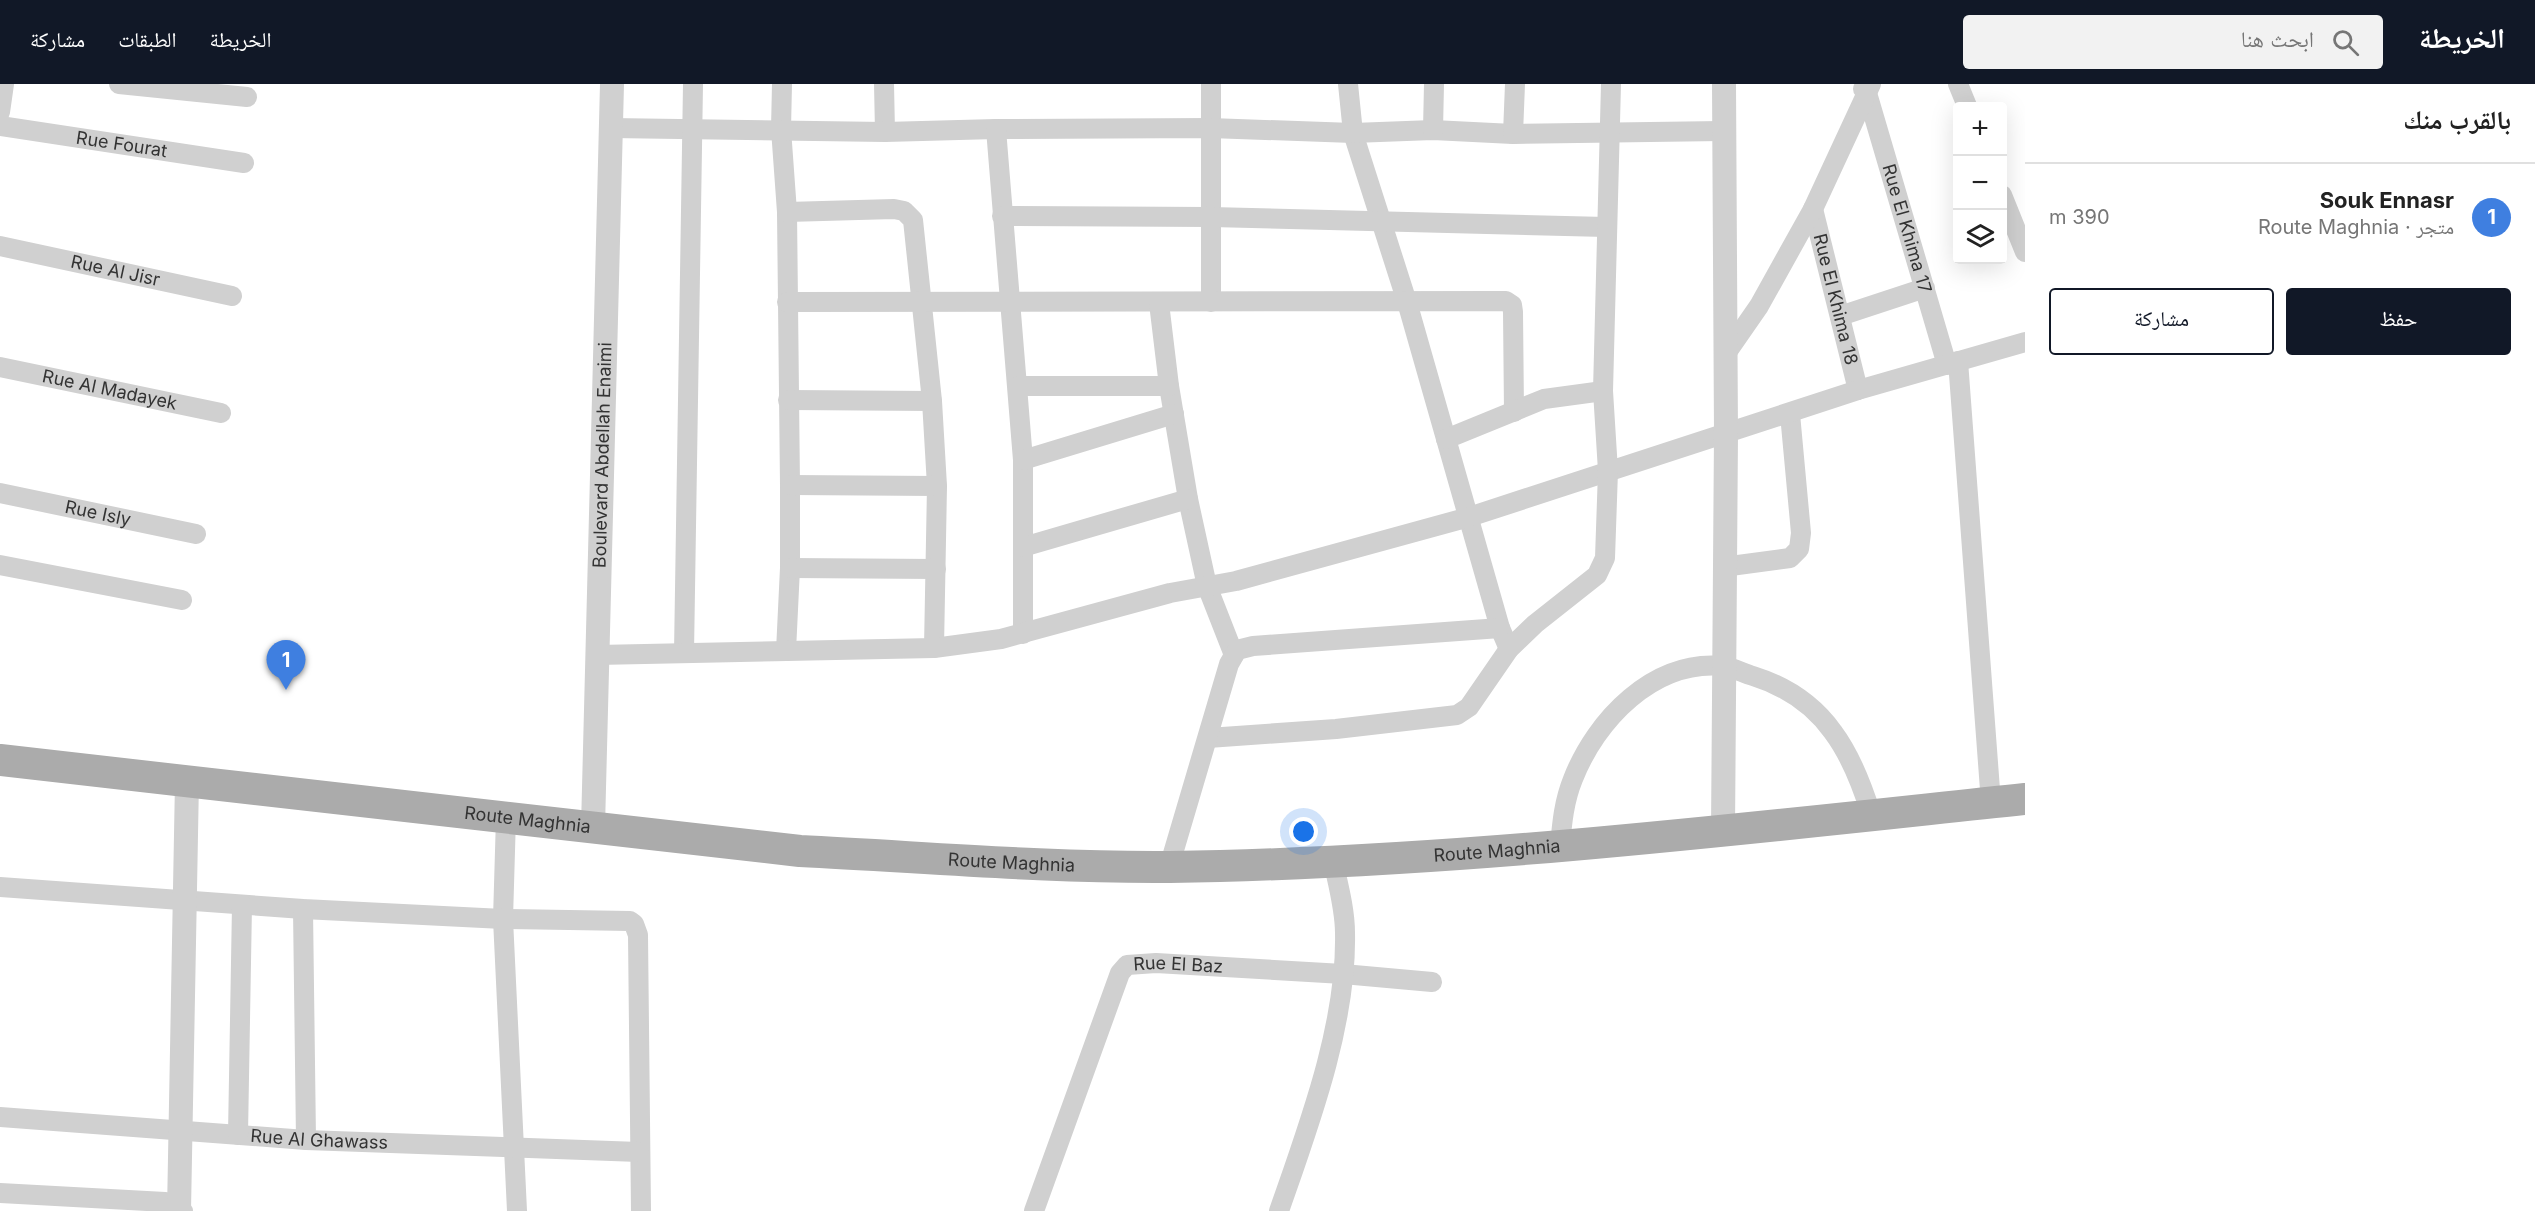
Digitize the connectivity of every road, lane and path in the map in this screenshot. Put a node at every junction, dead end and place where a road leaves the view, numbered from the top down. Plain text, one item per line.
1 (4, 84) edge
2 (119, 84) edge
3 (612, 84) edge
4 (693, 84) edge
5 (782, 84) edge
6 (884, 84) edge
7 (1211, 84) edge
8 (1348, 84) edge
9 (1434, 84) edge
10 (1515, 84) edge
11 (1611, 84) edge
12 (1724, 84) edge
13 (1866, 87) edge
14 (247, 97) dead end
15 (0, 112) edge
16 (0, 126) edge
17 (611, 128) junction
18 (1210, 128) junction
19 (781, 129) junction
20 (996, 129) junction
21 (1433, 130) junction
22 (692, 131) junction
23 (1722, 131) junction
24 (885, 132) junction
25 (1610, 133) junction
26 (1353, 134) junction
27 (1513, 134) junction
28 (244, 163) dead end
29 (2007, 207) edge
30 (1813, 209) junction
31 (787, 212) junction
32 (1002, 216) junction
33 (1211, 217) junction
34 (1380, 221) junction
35 (1606, 227) junction
36 (0, 246) edge
37 (2025, 252) edge
38 (1925, 288) junction
39 (232, 296) dead end
40 (1011, 301) junction
41 (787, 302) junction
42 (922, 302) junction
43 (1211, 302) junction
44 (1407, 302) junction
45 (1159, 303) junction
46 (1840, 316) junction
47 (2025, 342) edge
48 (1725, 355) junction
49 (1953, 363) junction
50 (0, 367) edge
51 (1018, 386) junction
52 (1169, 386) junction
53 (1858, 390) junction
54 (1603, 391) junction
55 (788, 400) junction
56 (932, 400) junction
57 (1514, 412) junction
58 (221, 413) dead end
59 (1174, 414) junction
60 (1790, 414) junction
61 (1726, 434) junction
62 (1446, 439) junction
63 (1023, 460) junction
64 (1608, 471) junction
65 (790, 485) junction
66 (937, 486) junction
67 (0, 493) edge
68 (1188, 499) junction
69 (1469, 517) junction
70 (196, 534) dead end
71 (1023, 547) junction
72 (0, 565) edge
73 (1723, 567) junction
74 (790, 568) junction
75 (936, 569) junction
76 (1207, 586) junction
77 (182, 600) dead end
78 (1500, 627) junction
79 (1023, 634) junction
80 (934, 648) junction
81 (1509, 649) junction
82 (786, 651) junction
83 (684, 653) junction
84 (597, 655) junction
85 (1234, 655) junction
86 (1723, 666) junction
87 (1208, 738) junction
88 (0, 760) edge
89 (187, 781) junction
90 (2025, 800) edge
91 (1991, 803) junction
92 (1871, 814) junction
93 (506, 817) junction
94 (593, 827) junction
95 (1723, 831) junction
96 (1560, 846) junction
97 (1333, 861) junction
98 (1169, 867) junction
99 (0, 887) edge
100 (184, 900) junction
101 (242, 905) junction
102 (303, 909) junction
103 (502, 920) junction
104 (1343, 974) junction
105 (1432, 982) dead end
106 (0, 1117) edge
107 (180, 1131) junction
108 (238, 1135) junction
109 (306, 1140) junction
110 (515, 1148) junction
111 (639, 1152) junction
112 (10, 1199) edge
113 (180, 1210) edge
114 (518, 1211) edge
115 (641, 1211) edge
116 (1034, 1211) edge
117 (1279, 1211) edge

1 - 15 street
2 - 14 street
3 - 17 street, Boulevard Abdellah Enaimi
4 - 22 street
5 - 19 street
6 - 24 street
7 - 18 street
8 - 26 street
9 - 21 street
10 - 27 street
11 - 25 street
12 - 23 street
13 - 30 street
13 - 38 street, Rue El Khima 17
16 - 28 street, Rue Fourat
17 - 22 street
17 - 84 street, Boulevard Abdellah Enaimi
18 - 20 street
18 - 26 street
18 - 33 street
19 - 22 street
19 - 24 street
19 - 31 street
20 - 24 street
20 - 32 street
21 - 26 street
21 - 27 street
22 - 83 street
23 - 25 street
23 - 48 street
25 - 27 street
25 - 35 street
26 - 34 street
29 - 37 street
30 - 46 street, Rue El Khima 18
30 - 48 street
31 - 41 street
31 - 42 street
32 - 33 street
32 - 40 street
33 - 34 street
33 - 43 street
34 - 35 street
34 - 44 street
35 - 54 street
36 - 39 street, Rue Al Jisr
38 - 46 street
38 - 49 street, Rue El Khima 17
40 - 42 street
40 - 45 street
40 - 51 street
41 - 42 street
41 - 55 street
42 - 56 street
43 - 44 street
43 - 45 street
44 - 57 street
44 - 62 street
45 - 52 street
46 - 53 street, Rue El Khima 18
47 - 49 street
48 - 61 street
49 - 53 street
49 - 91 street, Rue El Khima 17
50 - 58 street, Rue Al Madayek
51 - 52 street
51 - 63 street
52 - 59 street
53 - 60 street
54 - 57 street
54 - 64 street
55 - 56 street
55 - 65 street
56 - 66 street
57 - 62 street
59 - 63 street
59 - 68 street
60 - 61 street
60 - 73 street
61 - 64 street
61 - 73 street
62 - 69 street
63 - 71 street
64 - 69 street
64 - 81 street
65 - 66 street
65 - 74 street
66 - 75 street
67 - 70 street, Rue Isly
68 - 71 street
68 - 76 street
69 - 76 street
69 - 78 street
71 - 79 street
72 - 77 street
73 - 86 street
74 - 75 street
74 - 82 street
75 - 80 street
76 - 79 street
76 - 85 street
78 - 81 street
78 - 85 street
79 - 80 street
80 - 82 street
81 - 87 street
82 - 83 street
83 - 84 street
84 - 94 street, Boulevard Abdellah Enaimi
85 - 87 street
86 - 92 street
86 - 95 street
86 - 96 street
87 - 98 street
88 - 89 main road, Route Maghnia
89 - 93 main road, Route Maghnia
89 - 100 street
90 - 91 main road, Route Maghnia
91 - 92 main road, Route Maghnia
92 - 95 main road, Route Maghnia
93 - 94 main road, Route Maghnia
93 - 103 street
94 - 98 main road, Route Maghnia
95 - 96 main road, Route Maghnia
96 - 97 main road, Route Maghnia
97 - 98 main road, Route Maghnia
97 - 104 street
99 - 100 street
100 - 101 street
100 - 107 street
101 - 102 street
101 - 108 street
102 - 103 street
102 - 109 street
103 - 110 street
103 - 111 street
104 - 105 street
104 - 116 street, Rue El Baz
104 - 117 street
106 - 107 street, Rue Al Ghawass
107 - 108 street, Rue Al Ghawass
107 - 113 street
108 - 109 street, Rue Al Ghawass
109 - 110 street, Rue Al Ghawass
110 - 111 street, Rue Al Ghawass
110 - 114 street
111 - 115 street
112 - 113 street

